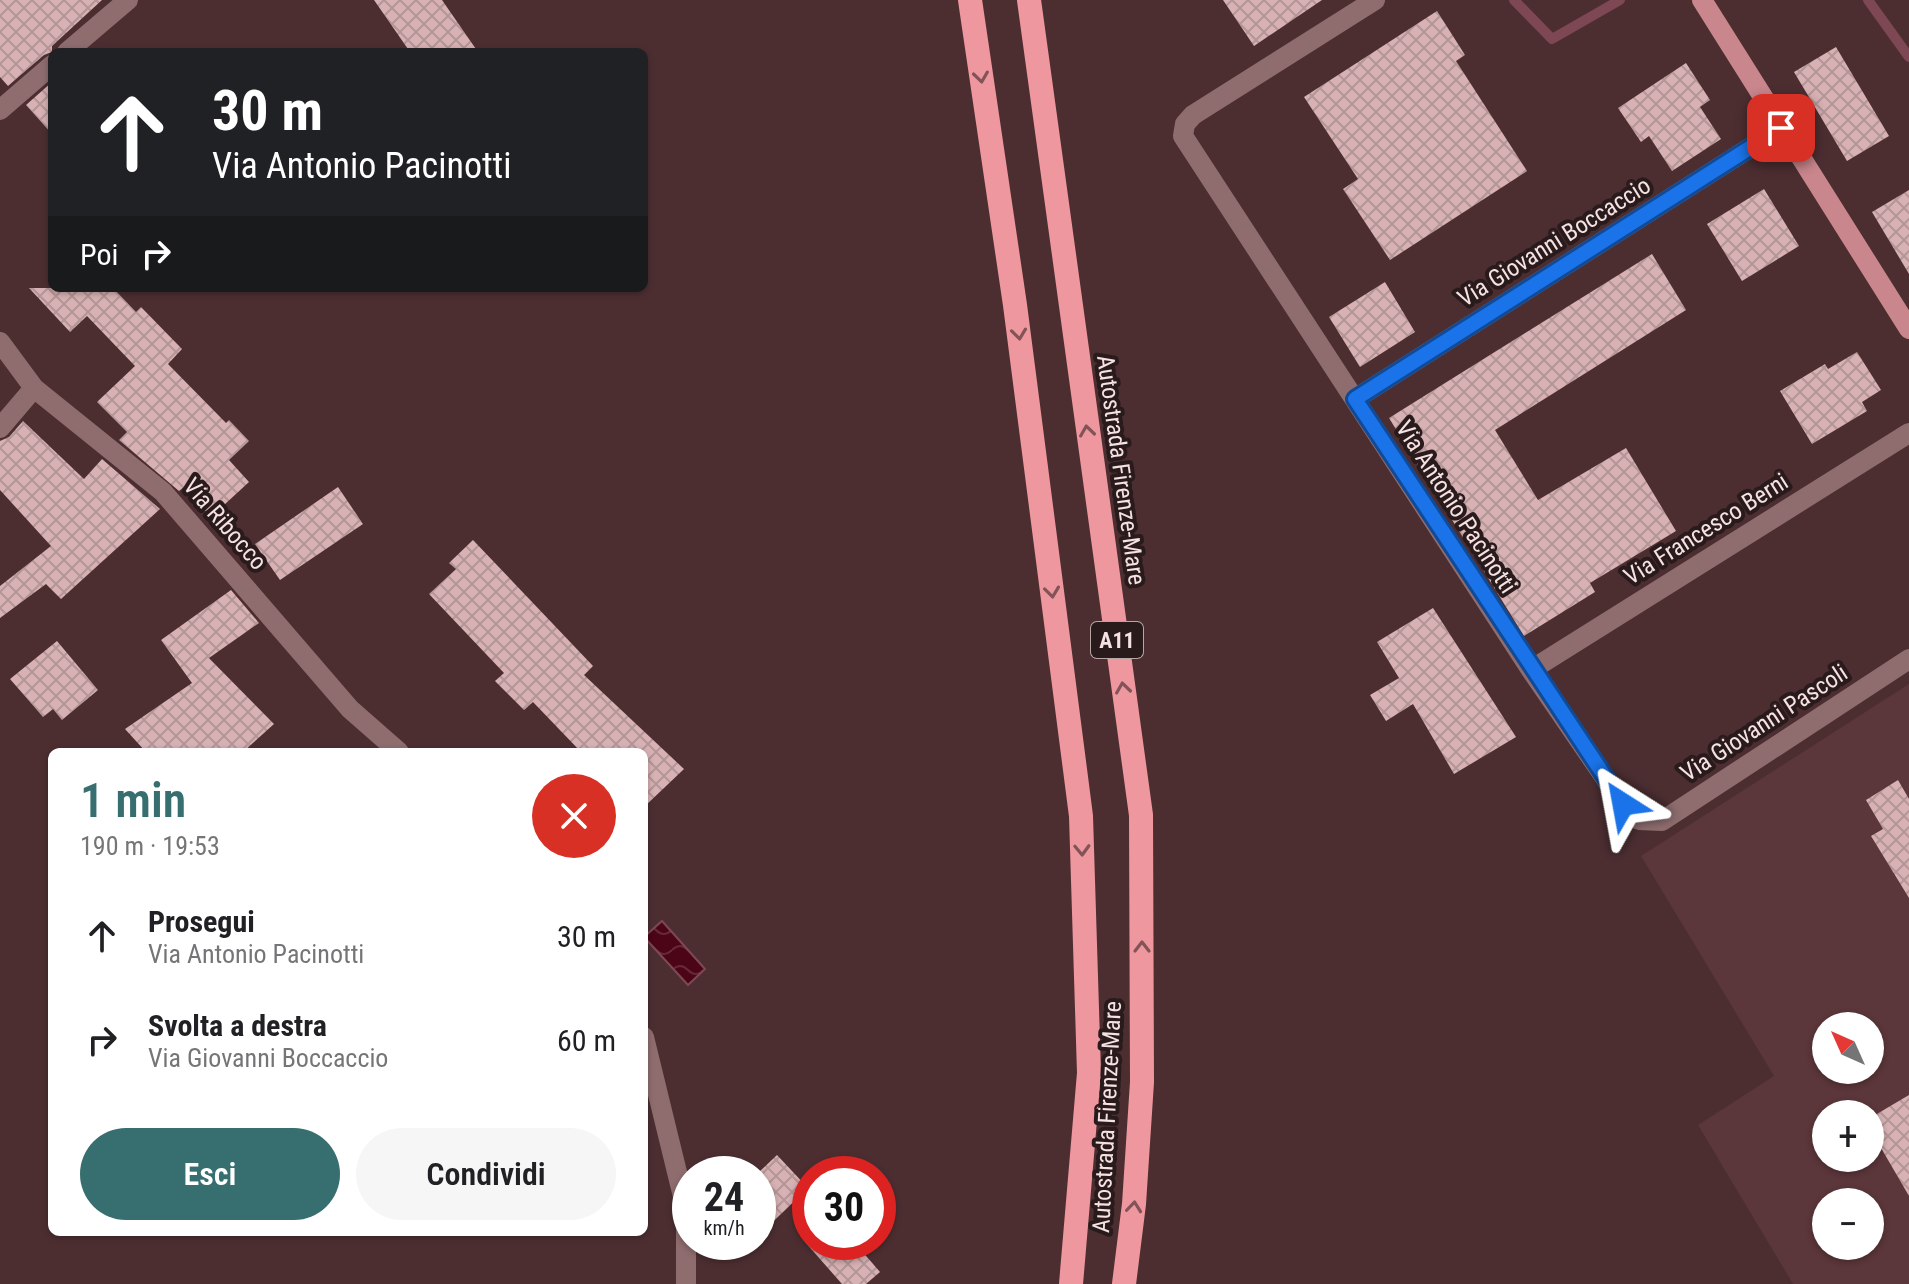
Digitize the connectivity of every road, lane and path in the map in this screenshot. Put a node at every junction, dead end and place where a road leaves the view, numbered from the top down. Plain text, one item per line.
1 (128, 0) edge
2 (970, 0) edge
3 (1029, 0) edge
4 (1375, 0) edge
5 (1702, 0) edge
6 (72, 48) edge
7 (48, 68) edge
8 (0, 110) edge
9 (1781, 128) junction
10 (1909, 329) edge
11 (0, 342) edge
12 (34, 388) junction
13 (1355, 399) junction
14 (0, 428) edge
15 (1909, 433) edge
16 (1909, 659) edge
17 (1531, 670) junction
18 (394, 748) edge
19 (648, 1053) edge
20 (686, 1284) edge
21 (1071, 1284) edge
22 (1124, 1284) edge

1 - 6 street
2 -> 21 highway, Autostrada Firenze-Mare / A11
22 -> 3 highway, Autostrada Firenze-Mare / A11
4 - 13 street, Via Antonio Pacinotti
5 - 9 main road
7 - 8 street
9 - 10 main road
9 - 13 street, Via Giovanni Boccaccio
11 - 12 street, Via Ribocco
12 - 14 street
12 - 18 street, Via Ribocco
13 - 17 street, Via Antonio Pacinotti
15 - 17 street, Via Francesco Berni
16 - 17 street, Via Giovanni Pascoli
19 - 20 street

